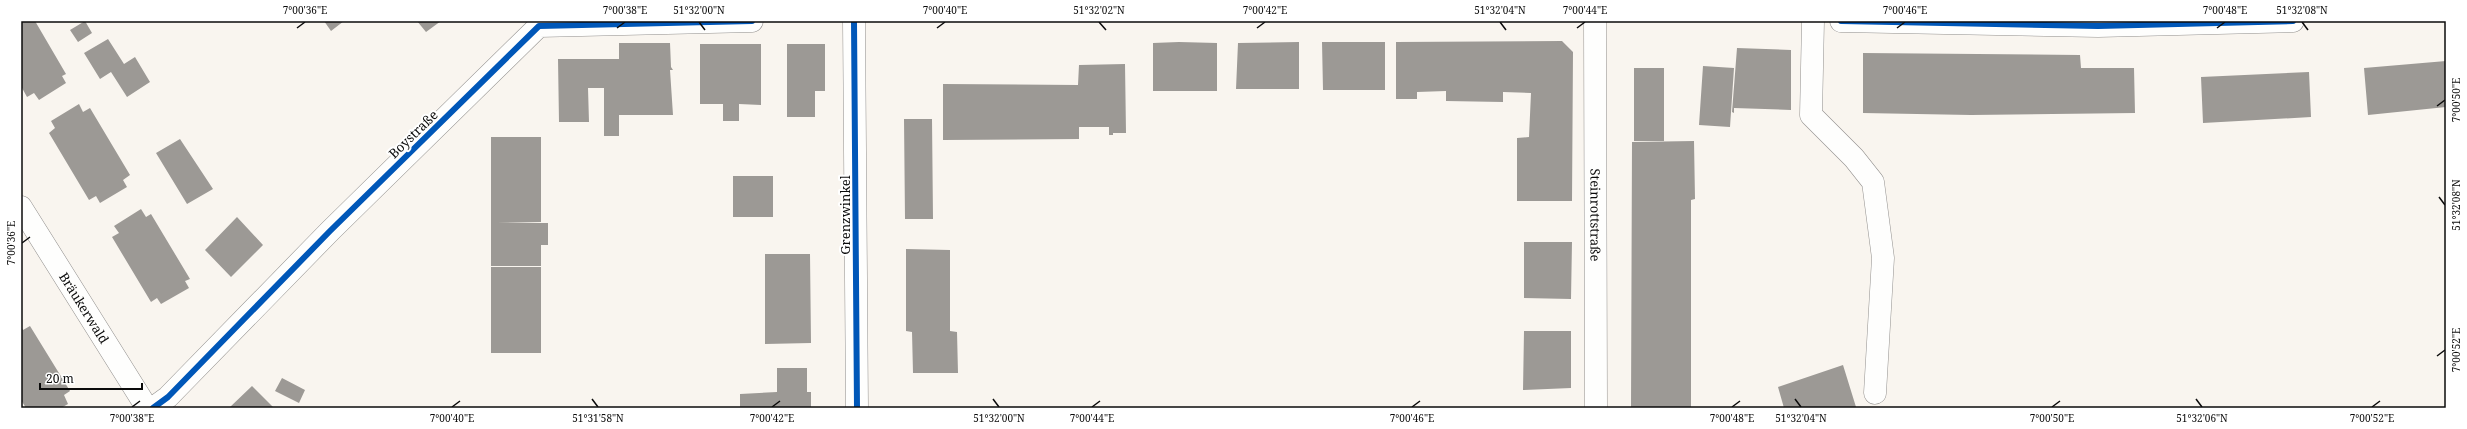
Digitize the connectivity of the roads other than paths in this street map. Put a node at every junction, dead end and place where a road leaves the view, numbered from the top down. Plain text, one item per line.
1 (752, 21) edge
2 (854, 21) edge
3 (1595, 21) edge
4 (1812, 21) edge
5 (1841, 21) edge
6 (2293, 21) edge
7 (536, 24) edge
8 (21, 207) edge
9 (1875, 393) dead end
10 (147, 408) edge
11 (153, 408) edge
12 (857, 408) edge
13 (1596, 408) edge

1 - 7 street, Boystraße
2 - 12 street, Grenzwinkel
3 - 13 street, Steinrottstraße
4 - 9 street
5 - 6 street
7 - 11 street, Boystraße
8 - 10 street, Bräukerwald

